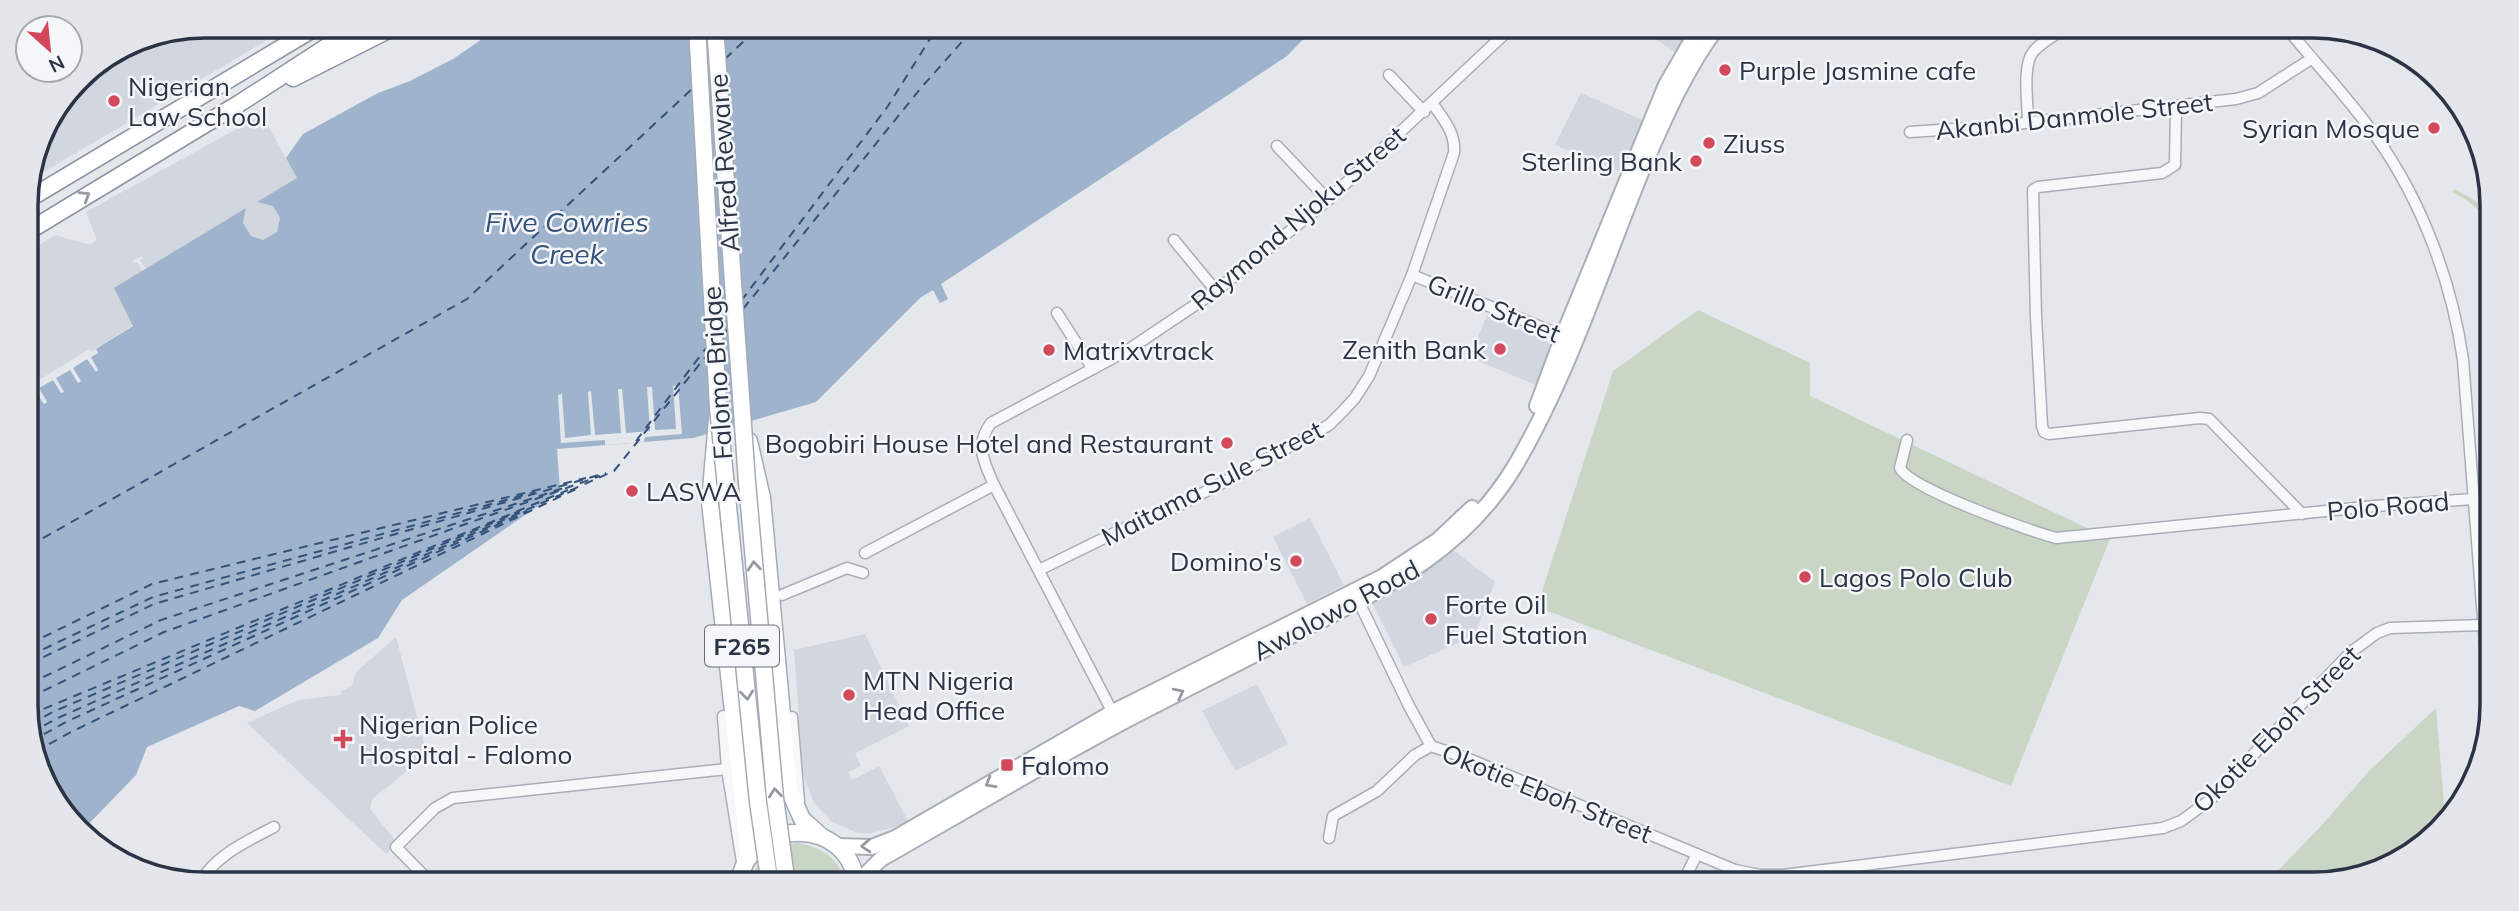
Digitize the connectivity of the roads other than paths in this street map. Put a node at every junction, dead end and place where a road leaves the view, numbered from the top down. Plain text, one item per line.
1 (1500, 38) edge
2 (1693, 38) edge
3 (1710, 38) edge
4 (2050, 38) edge
5 (2294, 38) edge
6 (296, 39) edge
7 (339, 39) edge
8 (372, 39) edge
9 (698, 39) edge
10 (716, 39) edge
11 (2311, 59) junction
12 (1389, 75) dead end
13 (240, 103) junction
14 (1433, 104) junction
15 (2176, 106) junction
16 (1424, 112) junction
17 (2028, 122) junction
18 (1910, 132) dead end
19 (1277, 146) dead end
20 (39, 193) edge
21 (1328, 200) junction
22 (39, 225) edge
23 (1174, 240) dead end
24 (1412, 275) junction
25 (1216, 291) junction
26 (1057, 313) dead end
27 (1569, 338) junction
28 (1093, 369) junction
29 (741, 407) junction
30 (718, 408) junction
31 (1907, 440) dead end
32 (994, 485) junction
33 (2473, 499) junction
34 (2302, 514) junction
35 (865, 553) dead end
36 (2480, 553) edge
37 (1039, 570) junction
38 (863, 573) dead end
39 (782, 595) dead end
40 (1357, 596) junction
41 (2480, 625) edge
42 (723, 716) dead end
43 (792, 717) dead end
44 (1116, 718) junction
45 (1431, 746) junction
46 (727, 769) junction
47 (802, 819) junction
48 (274, 827) dead end
49 (822, 837) junction
50 (1329, 838) dead end
51 (837, 846) junction
52 (1697, 854) junction
53 (207, 872) edge
54 (420, 872) edge
55 (740, 872) edge
56 (740, 872) edge
57 (741, 872) edge
58 (768, 872) edge
59 (785, 872) edge
60 (853, 872) edge
61 (868, 872) edge
62 (1688, 872) edge
63 (1745, 872) edge
64 (1807, 872) edge

1 - 14 street, Raymond Njoku Street
2 - 27 main road, Awolowo Road
3 - 27 main road, Awolowo Road
4 - 17 street
5 - 11 street
6 - 20 main road
7 - 13 main road
8 - 13 main road
9 - 30 main road, Falomo Bridge / F265
10 - 29 main road, Alfred Rewane / F265, bridge
11 - 15 street, Akanbi Danmole Street
11 - 33 street
12 - 16 street
22 -> 13 main road
14 - 16 street, Raymond Njoku Street
14 - 24 street, Maitama Sule Street
15 - 17 street, Akanbi Danmole Street
15 - 34 street
16 - 21 street, Raymond Njoku Street
17 - 18 street, Akanbi Danmole Street
19 - 21 street
21 - 25 street, Raymond Njoku Street
23 - 25 street
24 - 27 street, Grillo Street
24 - 37 street, Maitama Sule Street
25 - 28 street, Raymond Njoku Street
26 - 28 street
27 - 40 main road, Awolowo Road
28 - 32 street, Raymond Njoku Street
29 - 47 main road, bridge
59 -> 29 main road, Alfred Rewane / F265, bridge
30 - 55 main road, bridge
30 -> 58 main road, Falomo Bridge / F265, bridge
31 - 34 street, Polo Road
32 - 35 street
32 - 37 street, Raymond Njoku Street
33 - 34 street, Polo Road
33 - 36 street
37 - 44 street, Raymond Njoku Street
38 - 39 street
40 - 44 main road, Awolowo Road
40 - 45 street, Okotie Eboh Street
41 - 64 street, Okotie Eboh Street
42 - 46 street
43 - 47 street
44 -> 51 main road, Awolowo Road
44 - 61 main road, Awolowo Road
45 - 50 street
45 - 52 street, Okotie Eboh Street
46 - 54 street
46 - 56 street
47 - 49 main road
48 - 53 street
49 - 51 main road
49 - 57 main road
51 - 60 main road
52 - 62 street
52 - 63 street, Okotie Eboh Street

